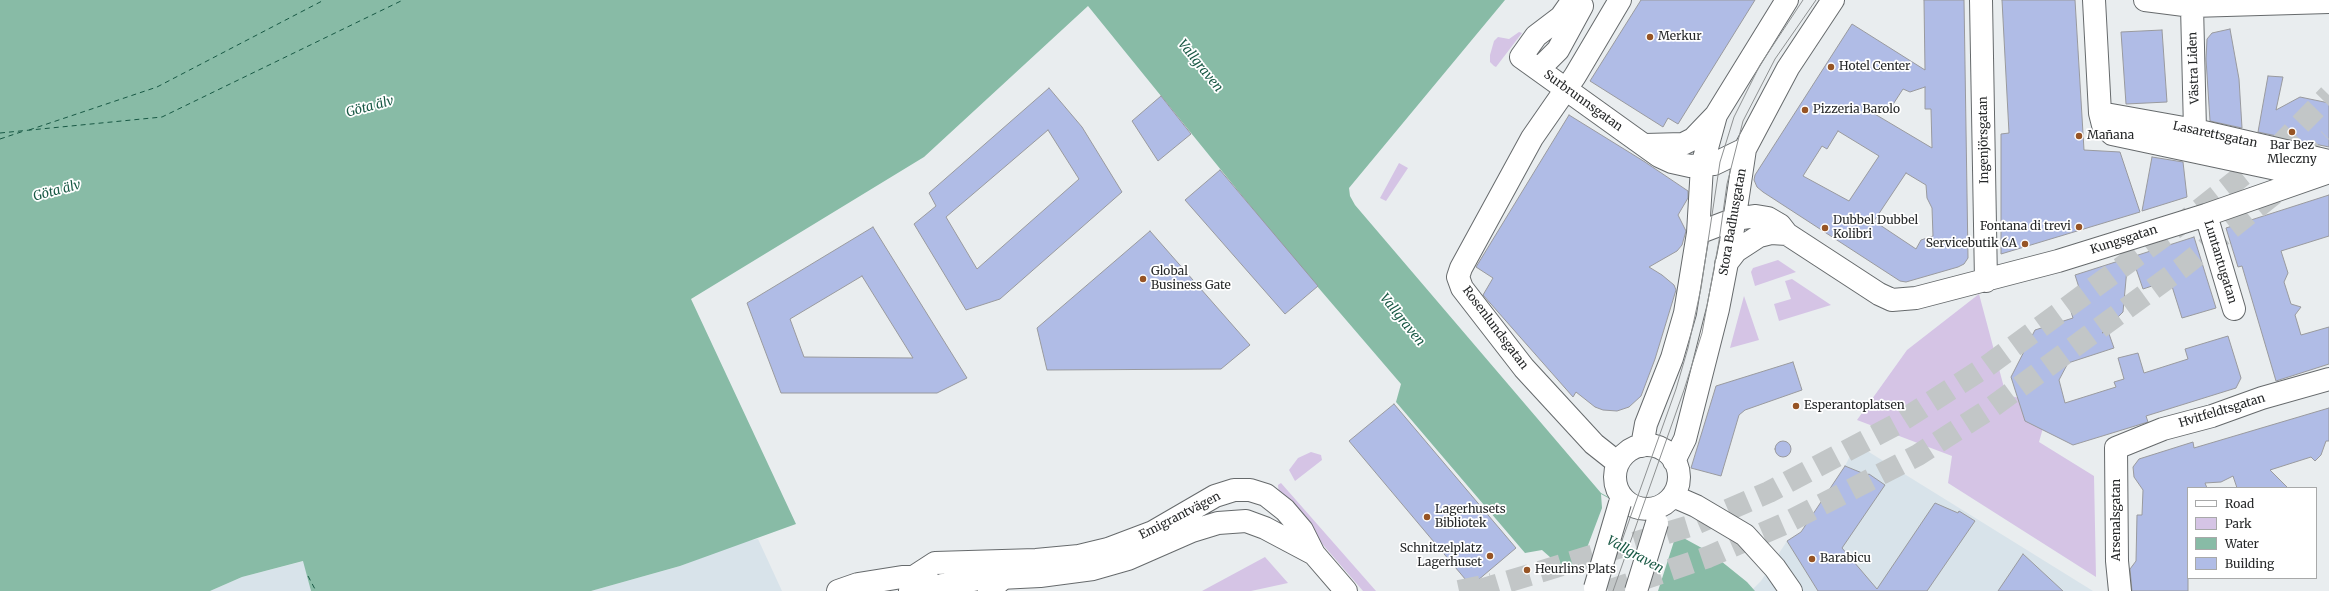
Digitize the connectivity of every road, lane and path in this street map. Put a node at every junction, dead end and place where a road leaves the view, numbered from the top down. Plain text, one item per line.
1 (1573, 0) edge
2 (1585, 0) edge
3 (1620, 0) edge
4 (1787, 0) edge
5 (1833, 0) edge
6 (1981, 0) edge
7 (2094, 0) edge
8 (2145, 0) edge
9 (2329, 2) edge
10 (2192, 6) junction
11 (1539, 69) junction
12 (1564, 89) junction
13 (2100, 113) junction
14 (1716, 115) junction
15 (2196, 130) junction
16 (1645, 145) junction
17 (1745, 149) junction
18 (2329, 161) edge
19 (1702, 166) junction
20 (2321, 175) edge
21 (2206, 215) junction
22 (1735, 219) junction
23 (1698, 233) junction
24 (1787, 234) junction
25 (1726, 264) junction
26 (1986, 281) junction
27 (2234, 309) dead end
28 (2329, 379) edge
29 (1642, 446) junction
30 (2116, 448) joint
31 (1674, 461) junction
32 (1618, 463) junction
33 (1621, 500) junction
34 (1664, 508) junction
35 (1314, 554) junction
36 (911, 584) edge
37 (996, 585) edge
38 (945, 588) edge
39 (1594, 590) edge
40 (838, 591) edge
41 (1346, 591) edge
42 (1636, 591) edge
43 (1791, 591) edge
44 (2120, 591) edge

1 - 11 street, Surbrunnsgatan
2 - 11 street
3 - 12 street, Rosenlundsgatan
4 - 14 street
5 - 17 street, Stora Badhusgatan
6 - 26 street, Ingenjörsgatan
7 - 13 street, Lasarettsgatan
8 - 10 street
9 - 10 street
10 - 15 street, Västra Liden
11 - 12 street, Surbrunnsgatan
12 - 16 street, Surbrunnsgatan
12 - 32 street, Rosenlundsgatan
13 - 15 street, Lasarettsgatan
13 - 20 street, Lasarettsgatan
14 - 16 street
14 - 19 street
15 - 18 street, Lasarettsgatan
16 - 19 street, Surbrunnsgatan
17 - 19 street, Surbrunnsgatan
17 - 22 street, Stora Badhusgatan
19 - 23 street
20 - 21 street, Kungsgatan
21 - 26 street, Kungsgatan
21 - 27 street, Luntantugatan
22 - 23 street
22 - 24 street
22 - 25 street, Stora Badhusgatan
23 - 29 street
24 - 25 street
24 - 26 street, Kungsgatan
25 - 31 street, Stora Badhusgatan
28 - 30 street, Hvitfeldtsgatan
29 - 31 street
29 - 32 street
30 - 44 street, Arsenalsgatan
31 - 34 street
32 - 33 street
33 - 34 street
33 - 39 street, bridge
34 - 42 street, bridge
34 - 43 street
35 - 36 street, Emigrantvägen
35 - 37 street, Emigrantvägen
35 - 41 street
36 - 38 street
36 - 40 street, Emigrantvägen
37 - 38 street, Emigrantvägen

